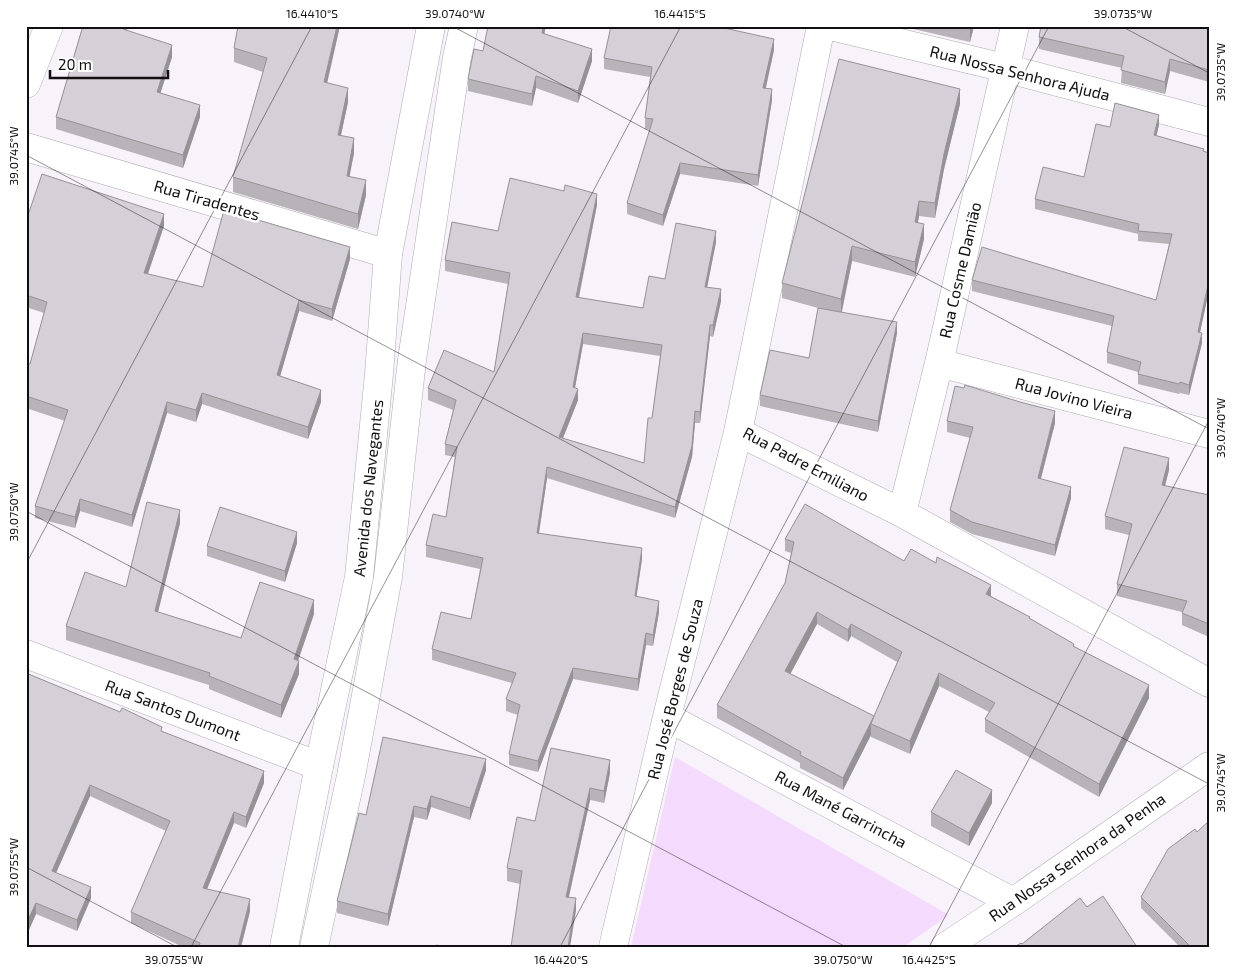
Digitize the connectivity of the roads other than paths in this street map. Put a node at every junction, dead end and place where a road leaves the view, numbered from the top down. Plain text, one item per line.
1 (49, 26) edge
2 (431, 26) edge
3 (464, 26) edge
4 (821, 26) edge
5 (830, 26) edge
6 (1016, 26) edge
7 (1005, 68) junction
8 (26, 84) edge
9 (1209, 122) edge
10 (26, 147) edge
11 (388, 254) junction
12 (939, 363) junction
13 (738, 432) junction
14 (1209, 434) edge
15 (902, 514) junction
16 (26, 654) edge
17 (1209, 683) edge
18 (668, 717) junction
19 (319, 766) junction
20 (1209, 766) edge
21 (1013, 902) junction
22 (284, 947) edge
23 (314, 947) edge
24 (613, 947) edge
25 (945, 947) edge

1 - 8 street
2 - 11 street, Avenida dos Navegantes
3 - 23 street, Avenida dos Navegantes
4 - 13 street, Rua Padre Emiliano
5 - 7 street, Rua Nossa Senhora Ajuda
6 - 7 street, Rua Cosme Damião
7 - 9 street, Rua Nossa Senhora Ajuda
7 - 12 street, Rua Cosme Damião
10 - 11 street, Rua Tiradentes
11 - 19 street, Avenida dos Navegantes
12 - 14 street, Rua Jovino Vieira
12 - 15 street, Rua Cosme Damião
13 - 15 street, Rua Padre Emiliano
13 - 18 street, Rua José Borges de Souza
15 - 17 street, Rua Padre Emiliano
16 - 19 street, Rua Santos Dumont
18 - 21 street, Rua Mané Garrincha
18 - 24 street, Rua José Borges de Souza
19 - 22 street, Avenida dos Navegantes
20 - 21 street, Rua Nossa Senhora da Penha
21 - 25 street, Rua Nossa Senhora da Penha

